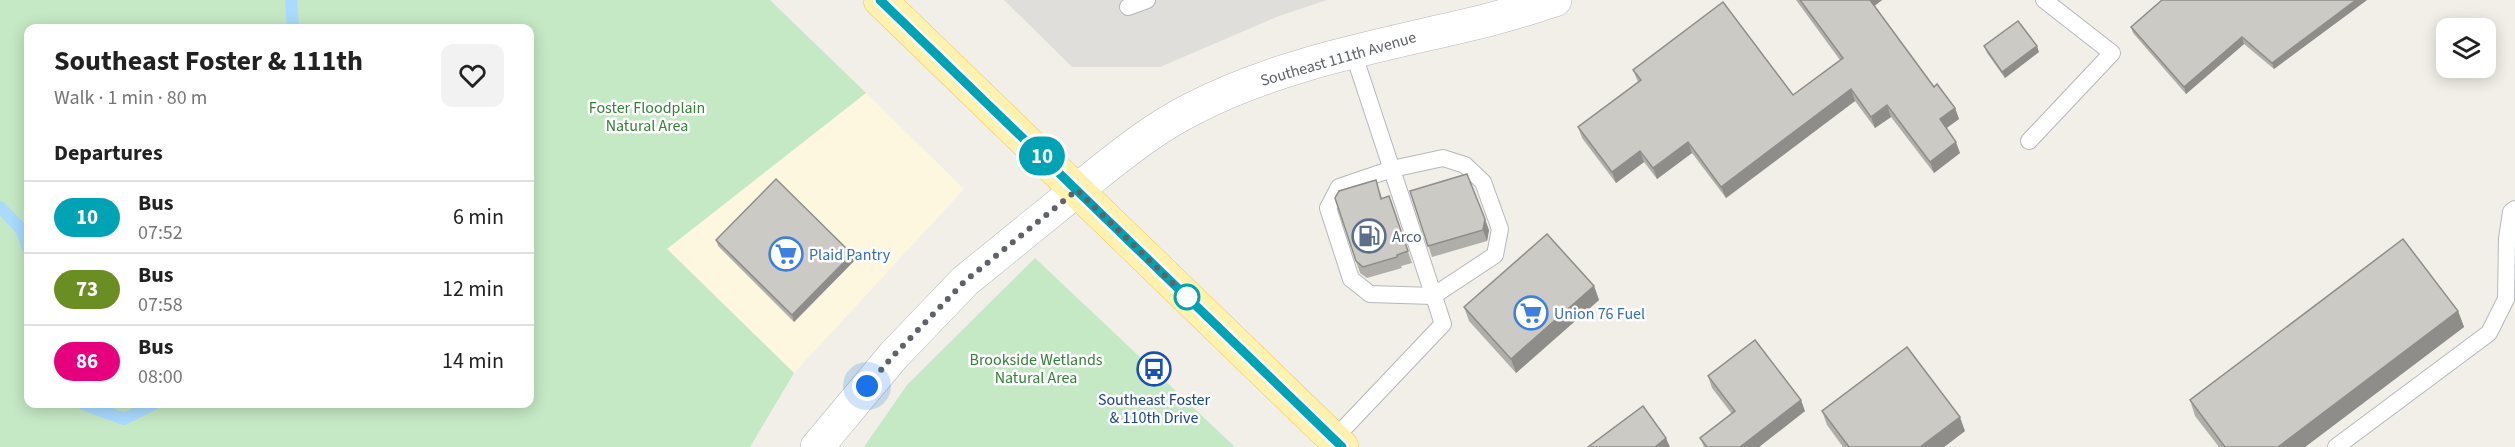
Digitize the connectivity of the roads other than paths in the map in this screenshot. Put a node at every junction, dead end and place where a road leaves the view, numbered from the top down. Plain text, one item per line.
1 (880, 0) edge
2 (1147, 0) edge
3 (1555, 0) edge
4 (2044, 0) edge
5 (1128, 8) dead end
6 (1353, 52) junction
7 (2029, 141) dead end
8 (1392, 169) junction
9 (1077, 190) junction
10 (2515, 209) edge
11 (1433, 296) junction
12 (2510, 305) edge
13 (1334, 444) edge
14 (817, 447) edge
15 (2336, 447) edge

1 - 9 main road
2 - 5 lane
3 - 6 street, Southeast 111th Avenue
4 - 7 lane
6 - 8 lane
6 - 9 street, Southeast 111th Avenue
8 - 11 lane
8 - 11 lane
8 - 11 lane
9 - 13 main road
9 - 14 street, Southeast 111th Avenue
10 - 12 lane
11 - 13 lane
12 - 15 lane

